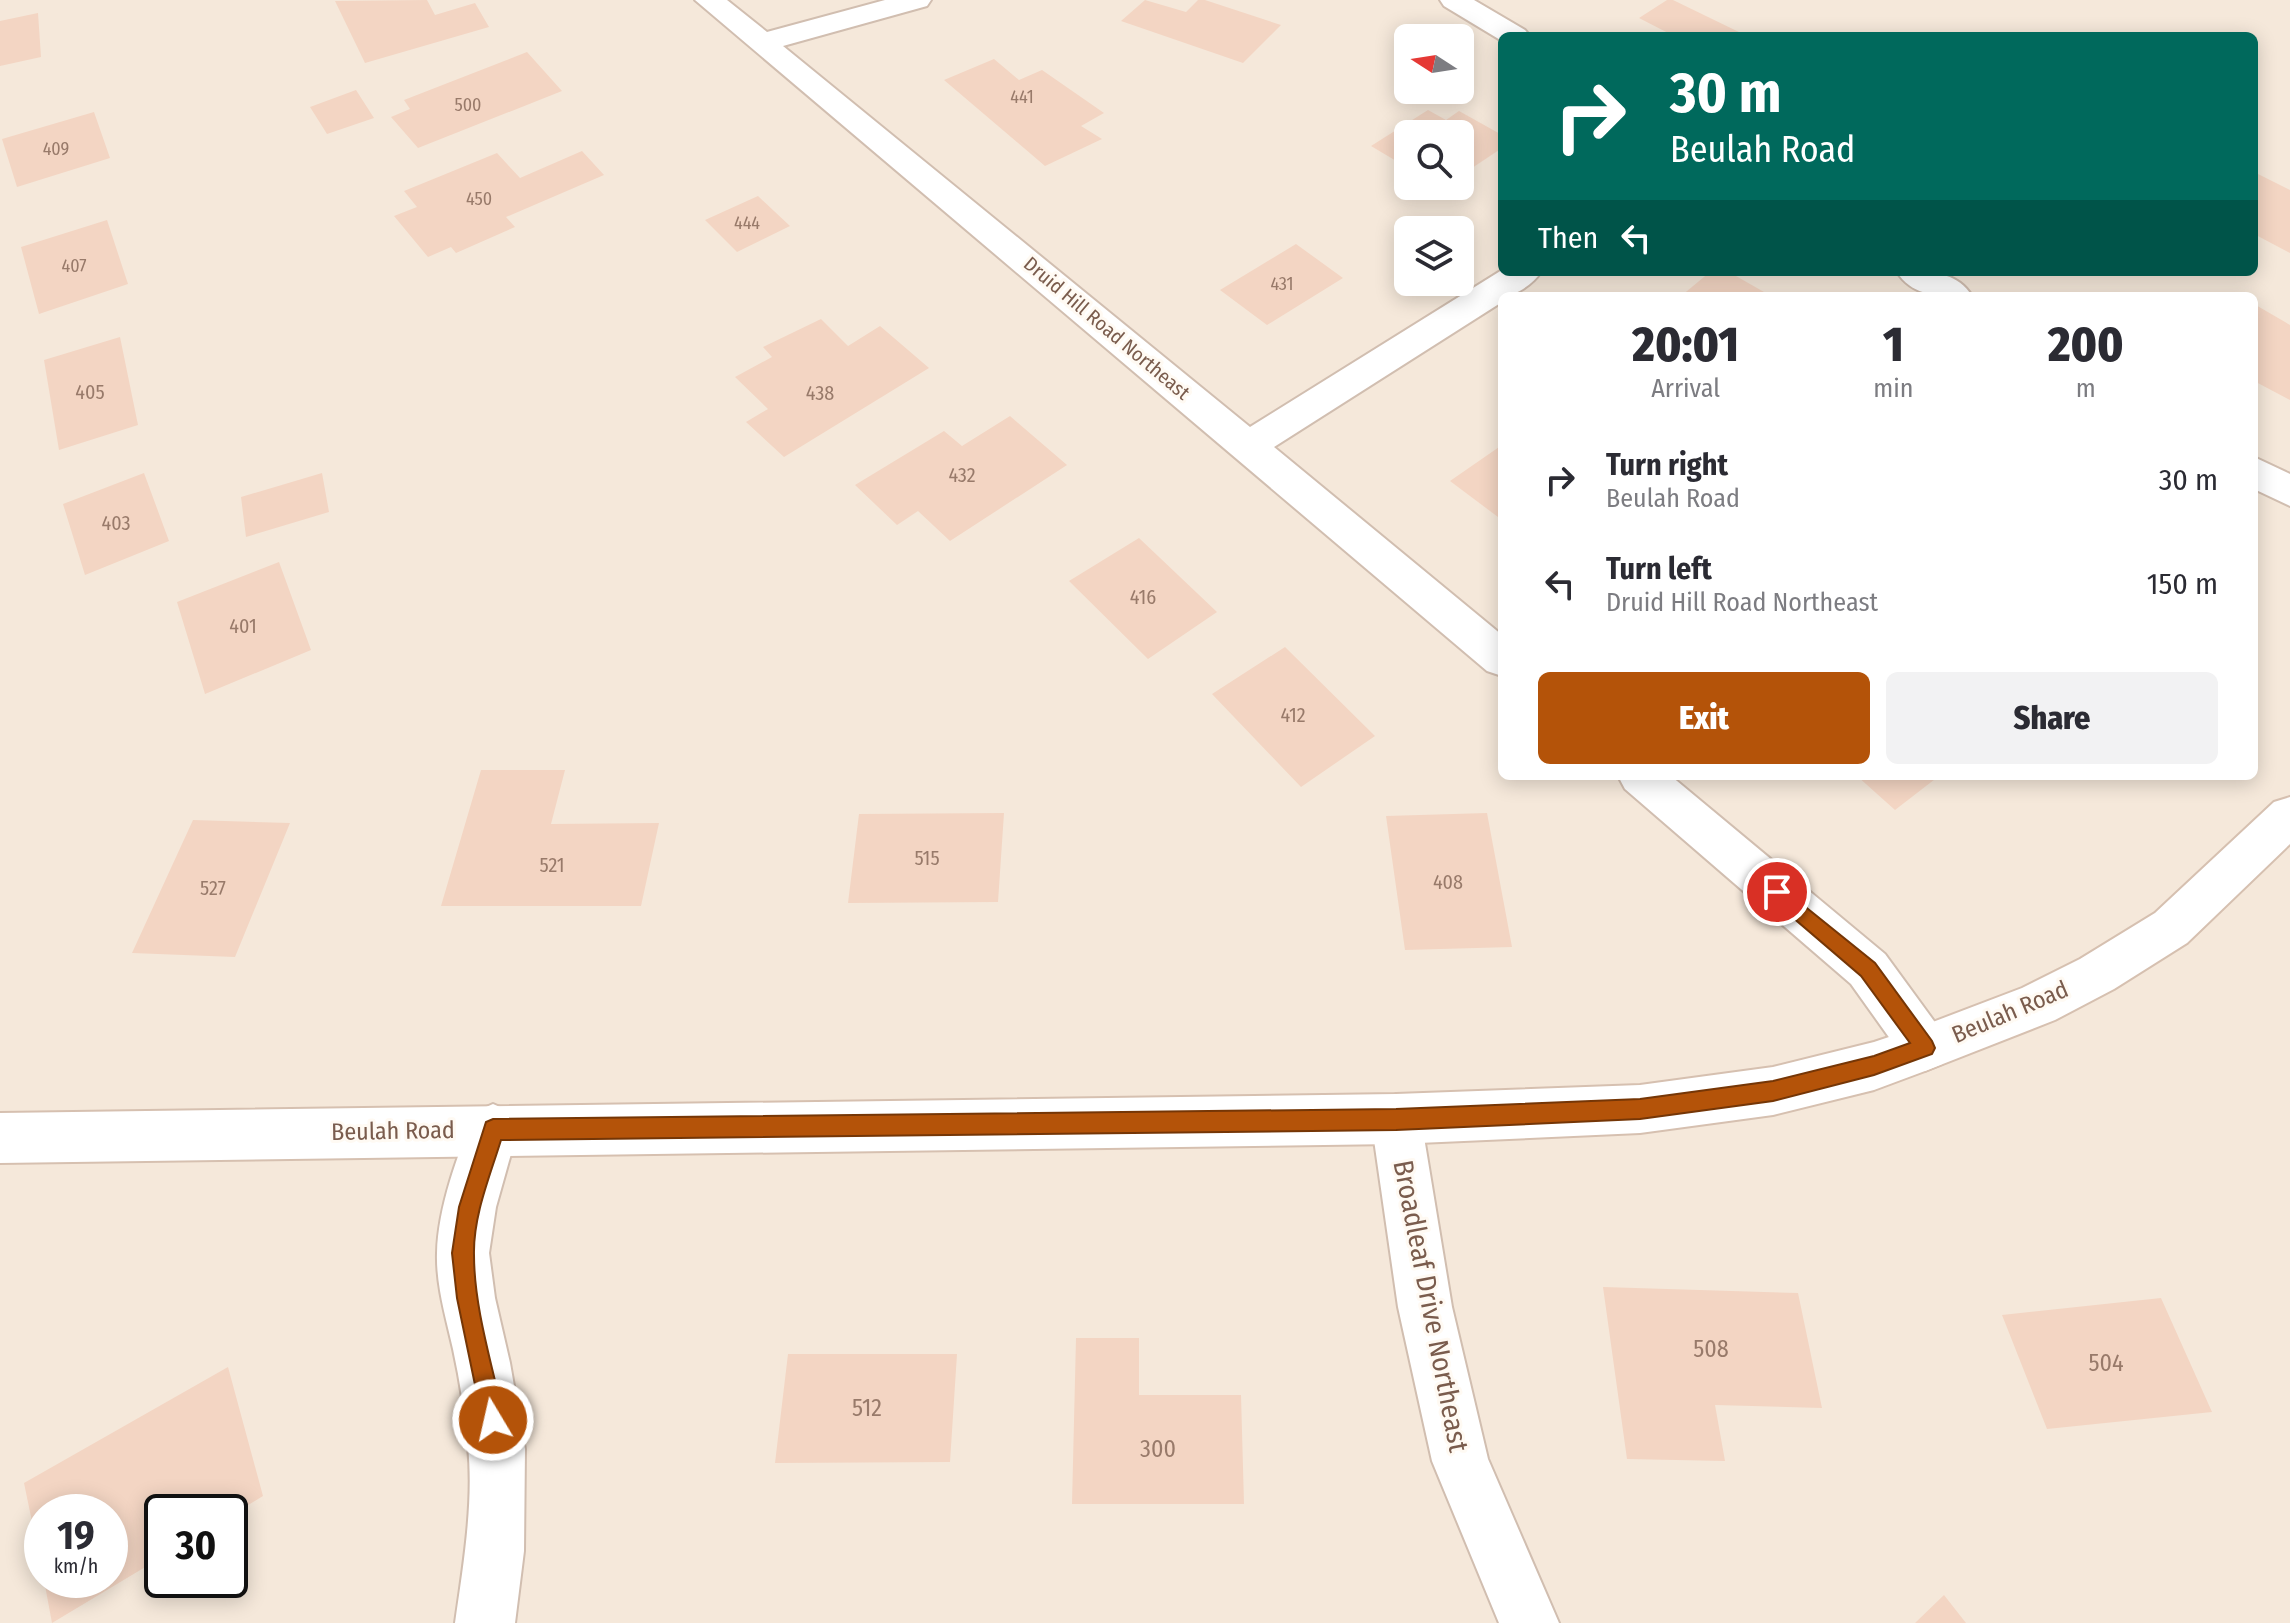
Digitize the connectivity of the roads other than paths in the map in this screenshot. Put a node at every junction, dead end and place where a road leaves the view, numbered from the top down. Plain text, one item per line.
1 (709, 0) edge
2 (917, 0) edge
3 (1454, 0) edge
4 (1508, 32) edge
5 (760, 43) junction
6 (1518, 276) edge
7 (1921, 276) edge
8 (1948, 292) edge
9 (1250, 445) junction
10 (2258, 473) edge
11 (2290, 492) edge
12 (1498, 656) edge
13 (1645, 780) edge
14 (2290, 816) edge
15 (1925, 1048) junction
16 (1396, 1119) junction
17 (493, 1129) junction
18 (0, 1138) edge
19 (485, 1623) edge
20 (1529, 1623) edge

1 - 5 street, Druid Hill Road Northeast
2 - 5 street
3 - 4 street
5 - 9 street, Druid Hill Road Northeast
6 - 9 street
7 - 8 street
9 - 12 street, Druid Hill Road Northeast
10 - 11 street
13 - 15 street
14 - 15 street, Beulah Road
15 - 16 street, Beulah Road
16 - 17 street, Beulah Road
16 - 20 street, Broadleaf Drive Northeast
17 - 18 street, Beulah Road
17 - 19 street

